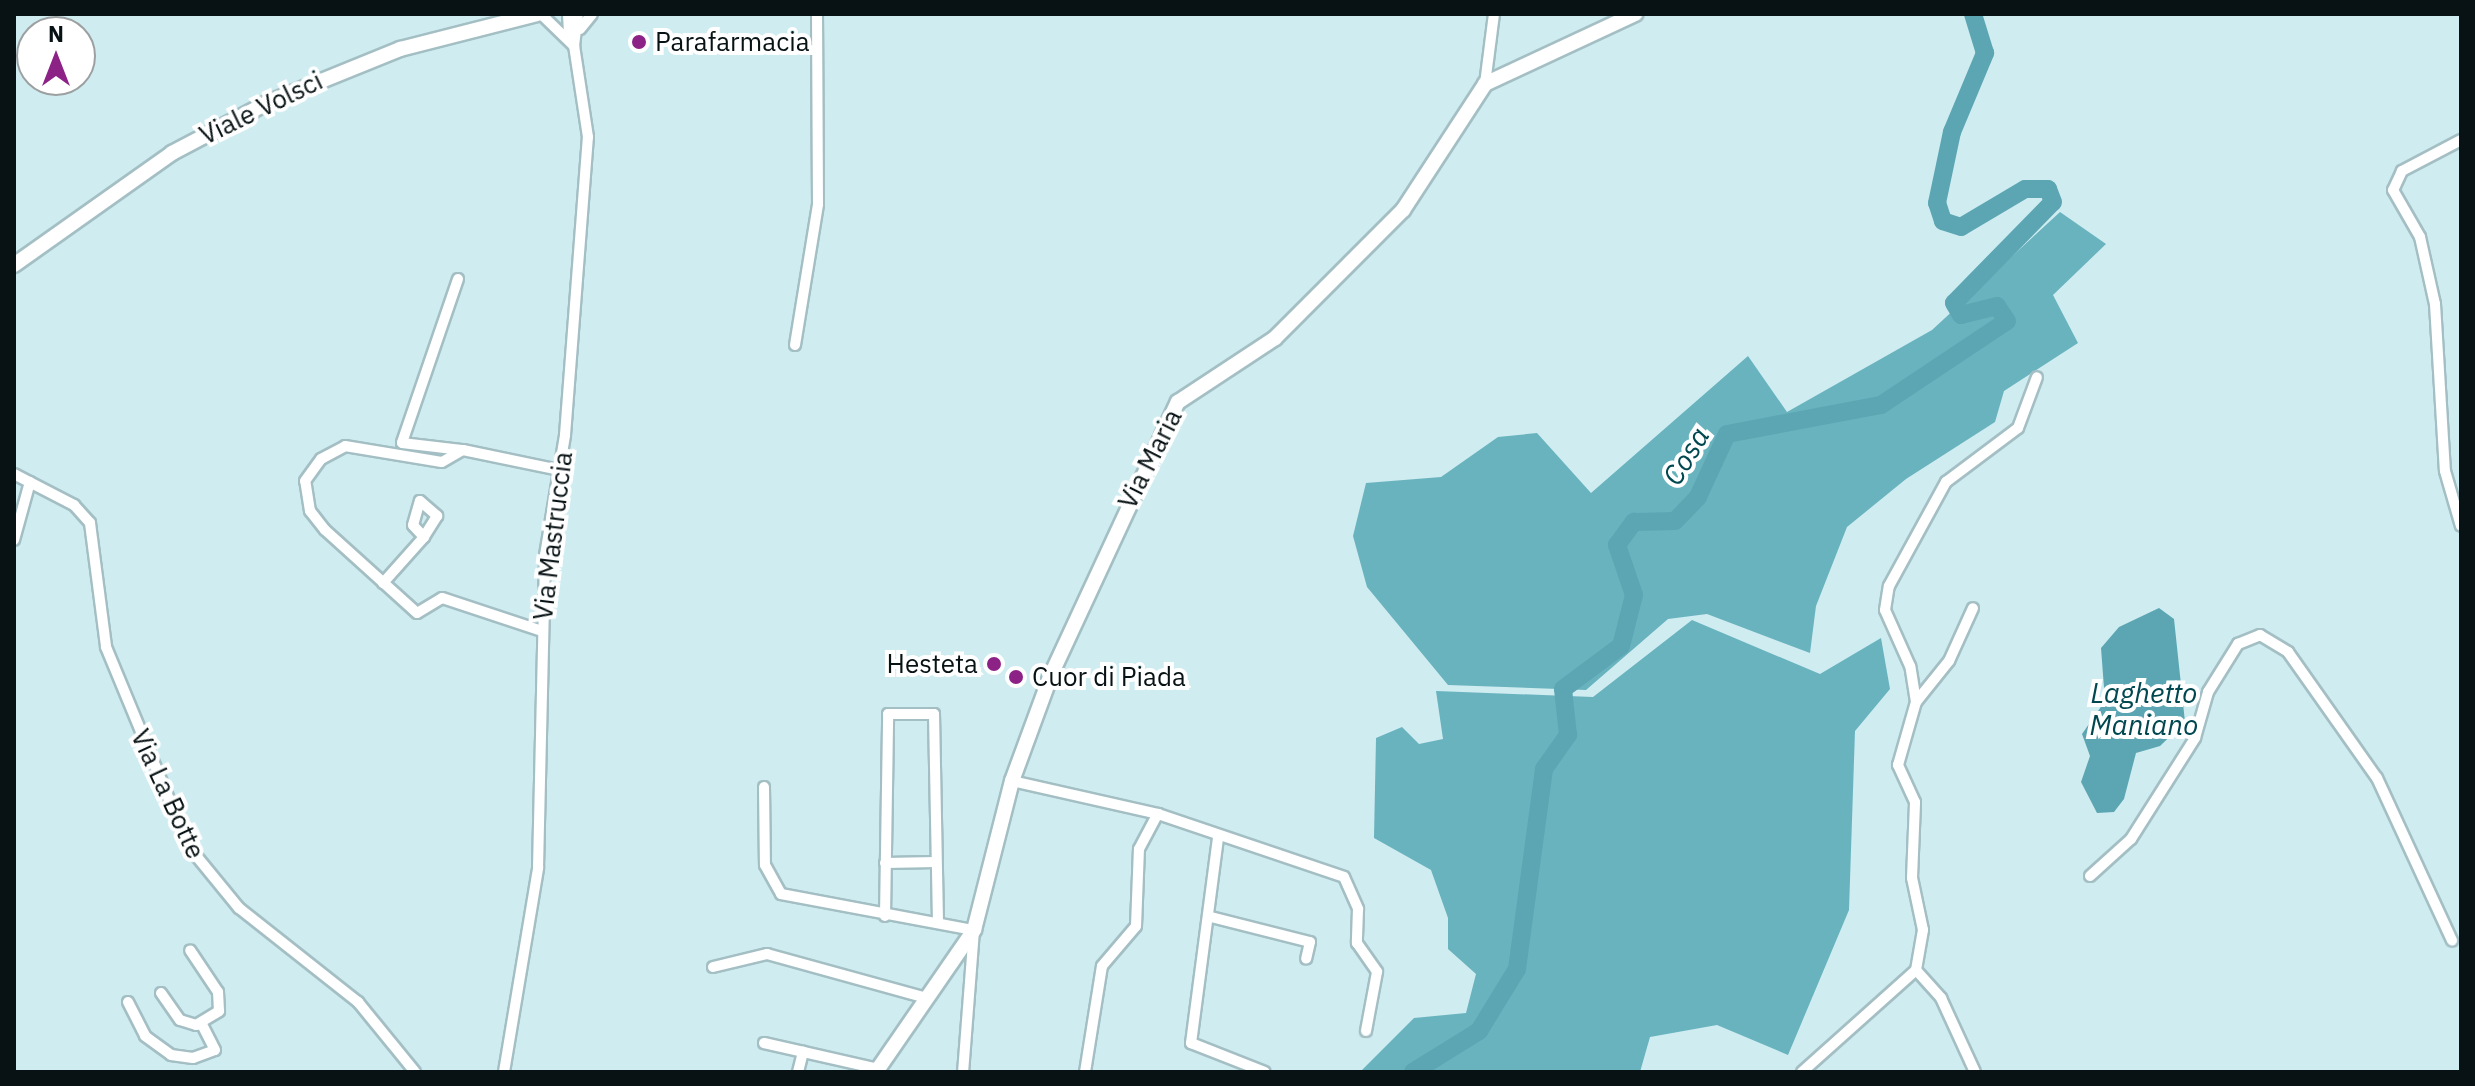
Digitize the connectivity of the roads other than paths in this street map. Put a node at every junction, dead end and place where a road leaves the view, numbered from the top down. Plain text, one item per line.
1 (539, 14) edge
2 (568, 14) edge
3 (578, 14) edge
4 (592, 14) edge
5 (817, 14) edge
6 (1494, 14) edge
7 (1635, 14) edge
8 (574, 38) junction
9 (1485, 84) junction
10 (2461, 140) edge
11 (14, 265) edge
12 (458, 279) dead end
13 (795, 345) dead end
14 (2037, 377) dead end
15 (463, 450) junction
16 (560, 470) junction
17 (14, 474) edge
18 (30, 482) junction
19 (2461, 526) edge
20 (424, 537) dead end
21 (14, 540) edge
22 (383, 583) junction
23 (1973, 608) dead end
24 (542, 631) junction
25 (1916, 702) junction
26 (1012, 781) junction
27 (764, 787) dead end
28 (1158, 814) junction
29 (1218, 838) junction
30 (936, 862) junction
31 (885, 863) junction
32 (2090, 876) dead end
33 (885, 916) junction
34 (1211, 917) junction
35 (938, 922) junction
36 (974, 930) junction
37 (2452, 940) dead end
38 (190, 950) dead end
39 (1306, 959) dead end
40 (713, 967) dead end
41 (1916, 970) junction
42 (161, 993) dead end
43 (927, 998) junction
44 (128, 1002) dead end
45 (201, 1022) junction
46 (1366, 1031) dead end
47 (764, 1043) dead end
48 (803, 1052) junction
49 (877, 1070) edge
50 (415, 1072) edge
51 (504, 1072) edge
52 (798, 1072) edge
53 (963, 1072) edge
54 (1085, 1072) edge
55 (1265, 1072) edge
56 (1802, 1072) edge
57 (1975, 1072) edge

1 - 8 street
1 - 11 street, Viale Volsci
2 - 8 street
3 - 8 street
4 - 8 street
5 - 13 street
6 - 9 street
7 - 9 street
8 - 16 street, Via Mastruccia
9 - 26 street, Via Maria
10 - 19 street
12 - 15 street
14 - 25 street
15 - 16 street
15 - 22 street
16 - 24 street, Via Mastruccia
17 - 18 street, Via La Botte
18 - 21 street
18 - 50 street, Via La Botte
20 - 22 street
22 - 24 street
23 - 25 street
24 - 51 street, Via Mastruccia
25 - 41 street
26 - 28 street
26 - 36 street, Via Maria
27 - 33 street
28 - 29 street
28 - 54 street
29 - 34 street
29 - 46 street
30 - 31 street
30 - 31 street
30 - 35 street
31 - 33 street
32 - 37 street
33 - 35 street
34 - 39 street
34 - 55 street
35 - 36 street
36 - 43 street, Via Maria
36 - 53 street
38 - 45 street
40 - 43 street
41 - 56 street
41 - 57 street
42 - 45 street
43 - 49 street, Via Maria
44 - 45 street
47 - 48 street
48 - 49 street
48 - 52 street

